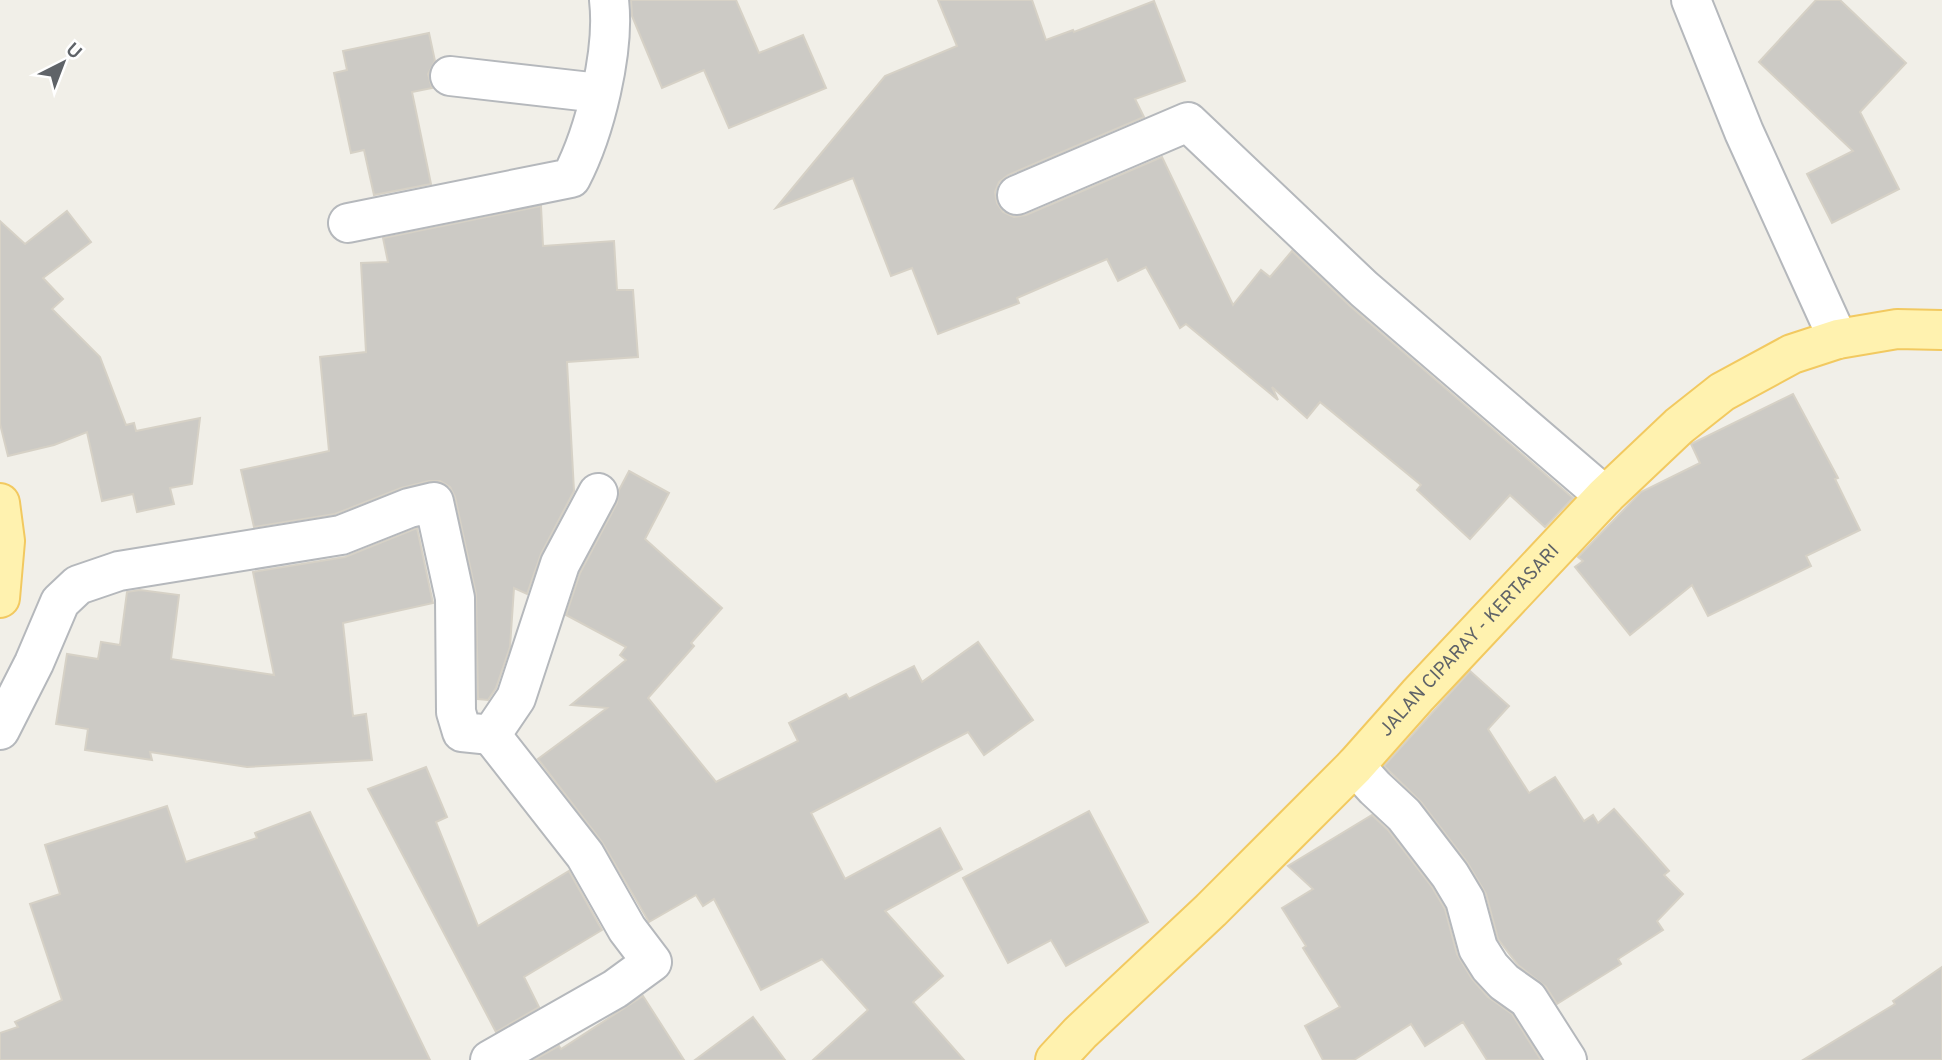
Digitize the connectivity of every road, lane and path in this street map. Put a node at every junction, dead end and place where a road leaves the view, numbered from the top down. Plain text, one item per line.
1 (609, 0) edge
2 (1694, 2) edge
3 (450, 76) dead end
4 (599, 93) junction
5 (1017, 195) dead end
6 (348, 223) dead end
7 (1942, 330) edge
8 (1838, 339) junction
9 (598, 493) dead end
10 (1605, 496) junction
11 (0, 503) edge
12 (0, 598) edge
13 (0, 730) edge
14 (491, 735) junction
15 (1355, 766) junction
16 (490, 1060) edge
17 (1055, 1060) edge
18 (1567, 1060) edge

1 - 4 street
2 - 8 street
3 - 4 street
4 - 6 street
5 - 10 street
7 - 8 main road, JALAN CIPARAY - KERTASARI
8 - 10 main road, JALAN CIPARAY - KERTASARI
9 - 14 street
10 - 15 main road, JALAN CIPARAY - KERTASARI
11 - 12 main road
13 - 14 street
14 - 16 street
15 - 17 main road, JALAN CIPARAY - KERTASARI
15 - 18 street

